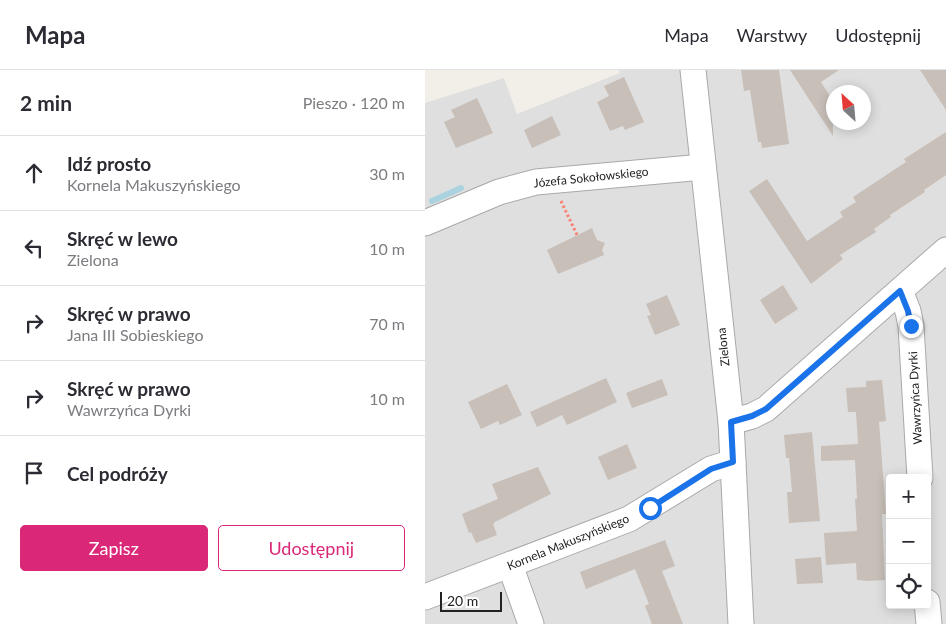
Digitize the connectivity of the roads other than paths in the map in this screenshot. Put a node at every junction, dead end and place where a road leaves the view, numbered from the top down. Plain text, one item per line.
1 (693, 70) edge
2 (703, 167) junction
3 (425, 223) edge
4 (946, 250) edge
5 (900, 291) junction
6 (731, 422) junction
7 (733, 462) junction
8 (920, 474) edge
9 (510, 565) junction
10 (425, 597) edge
11 (928, 609) edge
12 (531, 624) edge
13 (741, 624) edge
14 (929, 624) edge

1 - 2 street, Zielona
2 - 3 street, Józefa Sokołowskiego
2 - 6 street, Zielona
4 - 5 street
5 - 6 street
5 - 8 street, Wawrzyńca Dyrki
6 - 7 street, Zielona
7 - 9 street, Kornela Makuszyńskiego
7 - 13 street, Zielona
9 - 10 street, Kornela Makuszyńskiego
9 - 12 street
11 - 14 street

